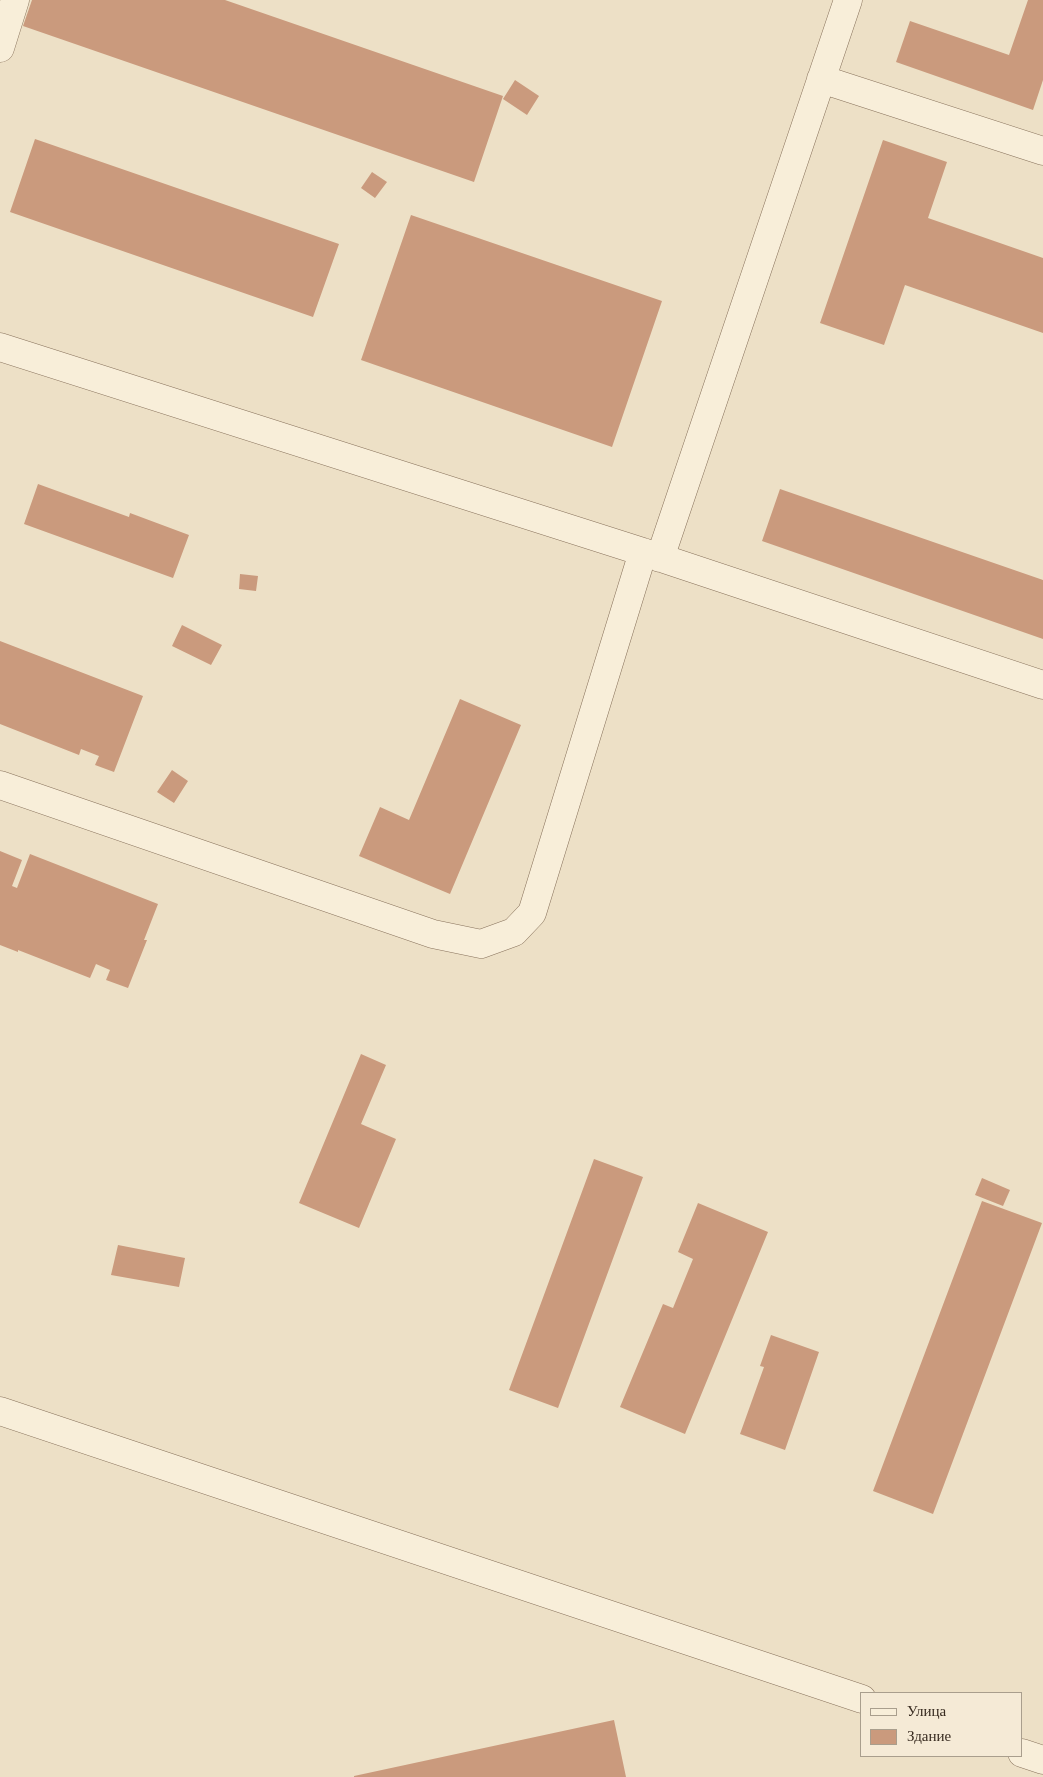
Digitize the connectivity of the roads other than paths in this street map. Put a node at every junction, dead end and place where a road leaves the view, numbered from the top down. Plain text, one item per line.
1 (15, 0) edge
2 (848, 0) edge
3 (0, 48) edge
4 (821, 79) junction
5 (1043, 151) edge
6 (0, 347) edge
7 (652, 555) junction
8 (1043, 685) edge
9 (0, 785) edge
10 (0, 1411) edge
11 (860, 1698) edge
12 (1023, 1753) edge
13 (1043, 1760) edge

1 - 3 lane
2 - 4 lane
4 - 5 lane
4 - 7 lane
6 - 7 lane
7 - 8 lane
7 - 9 lane
10 - 11 lane
12 - 13 lane

